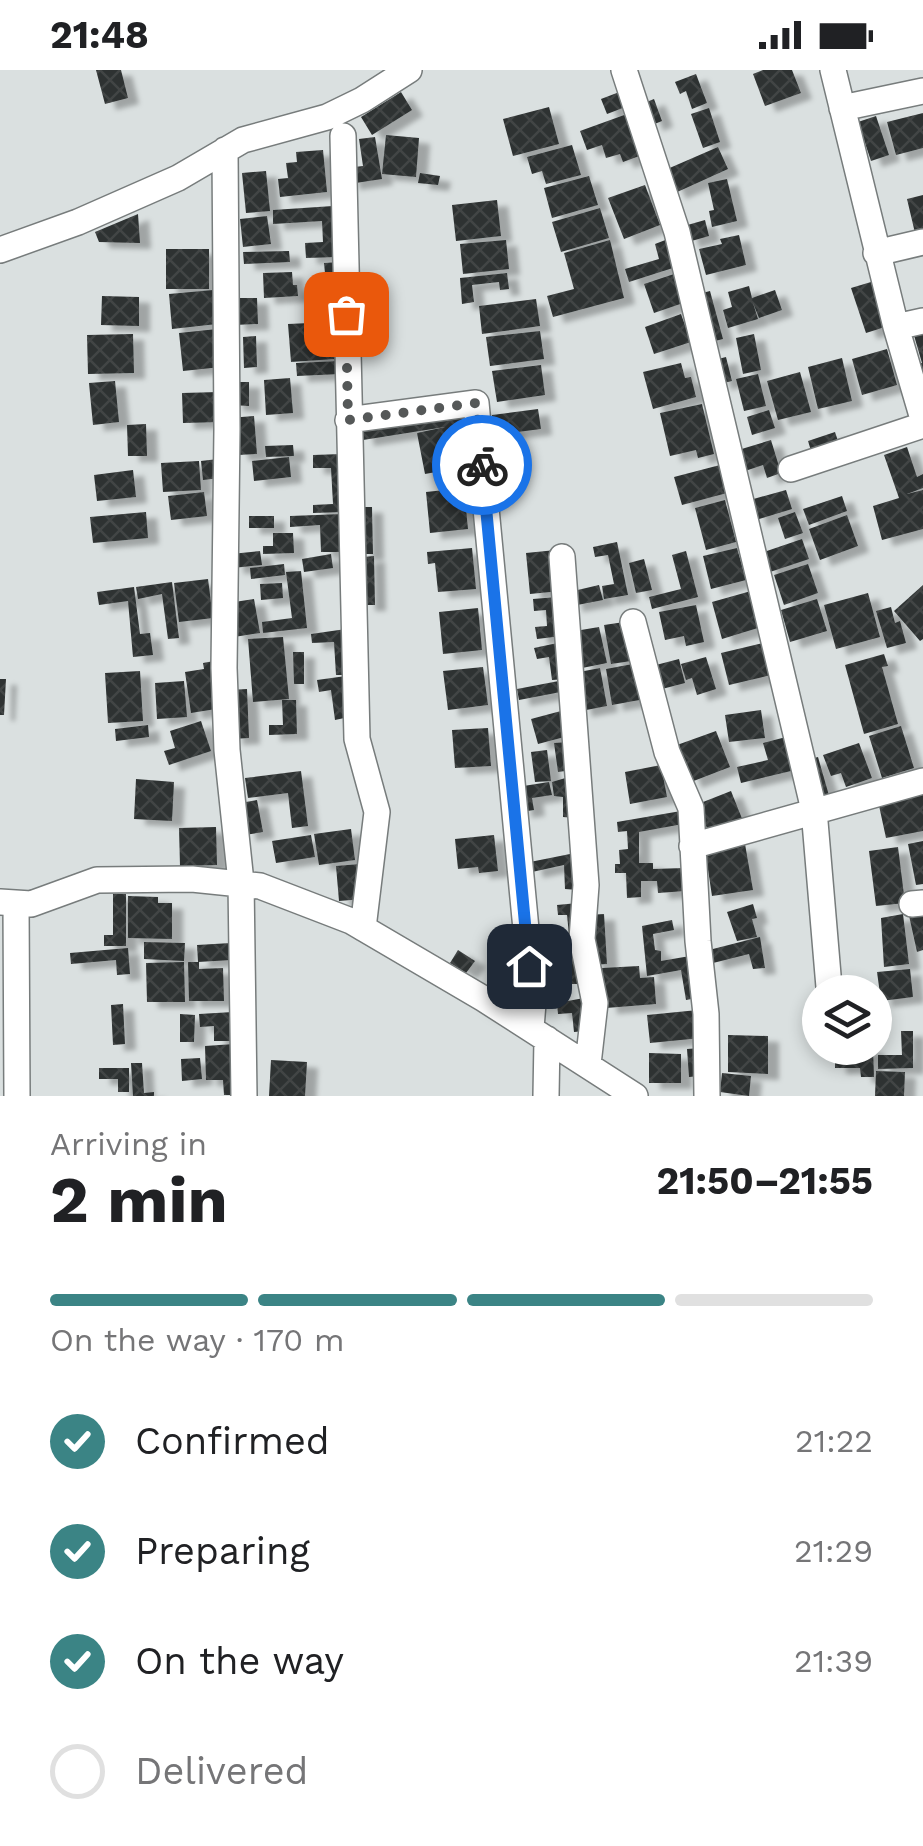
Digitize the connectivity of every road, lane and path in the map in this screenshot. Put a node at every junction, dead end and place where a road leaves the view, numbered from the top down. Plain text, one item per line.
1 (409, 70) edge
2 (624, 70) edge
3 (832, 70) edge
4 (923, 91) edge
5 (842, 108) junction
6 (343, 136) dead end
7 (225, 150) junction
8 (923, 242) edge
9 (0, 250) edge
10 (876, 252) junction
11 (923, 321) edge
12 (896, 327) junction
13 (348, 420) junction
14 (923, 422) edge
15 (791, 469) dead end
16 (562, 557) dead end
17 (633, 622) dead end
18 (923, 781) edge
19 (814, 810) junction
20 (692, 846) junction
21 (241, 882) junction
22 (8, 902) edge
23 (363, 928) junction
24 (828, 975) edge
25 (539, 1034) junction
26 (588, 1064) junction
27 (17, 1096) edge
28 (244, 1096) edge
29 (546, 1096) edge
30 (635, 1096) edge
31 (707, 1096) edge

1 - 7 street
2 - 19 street
3 - 5 street
4 - 5 street
5 - 10 street
6 - 13 street
7 - 9 street
7 - 21 street
8 - 10 street
10 - 12 street
11 - 12 street
12 - 14 street
13 - 23 street
13 - 25 street
14 - 15 street
16 - 26 street
17 - 20 street
18 - 19 street
19 - 20 street
19 - 24 street
20 - 31 street
21 - 22 street
21 - 23 street
21 - 28 street
22 - 27 street
23 - 25 street
25 - 26 street
25 - 29 street
26 - 30 street

